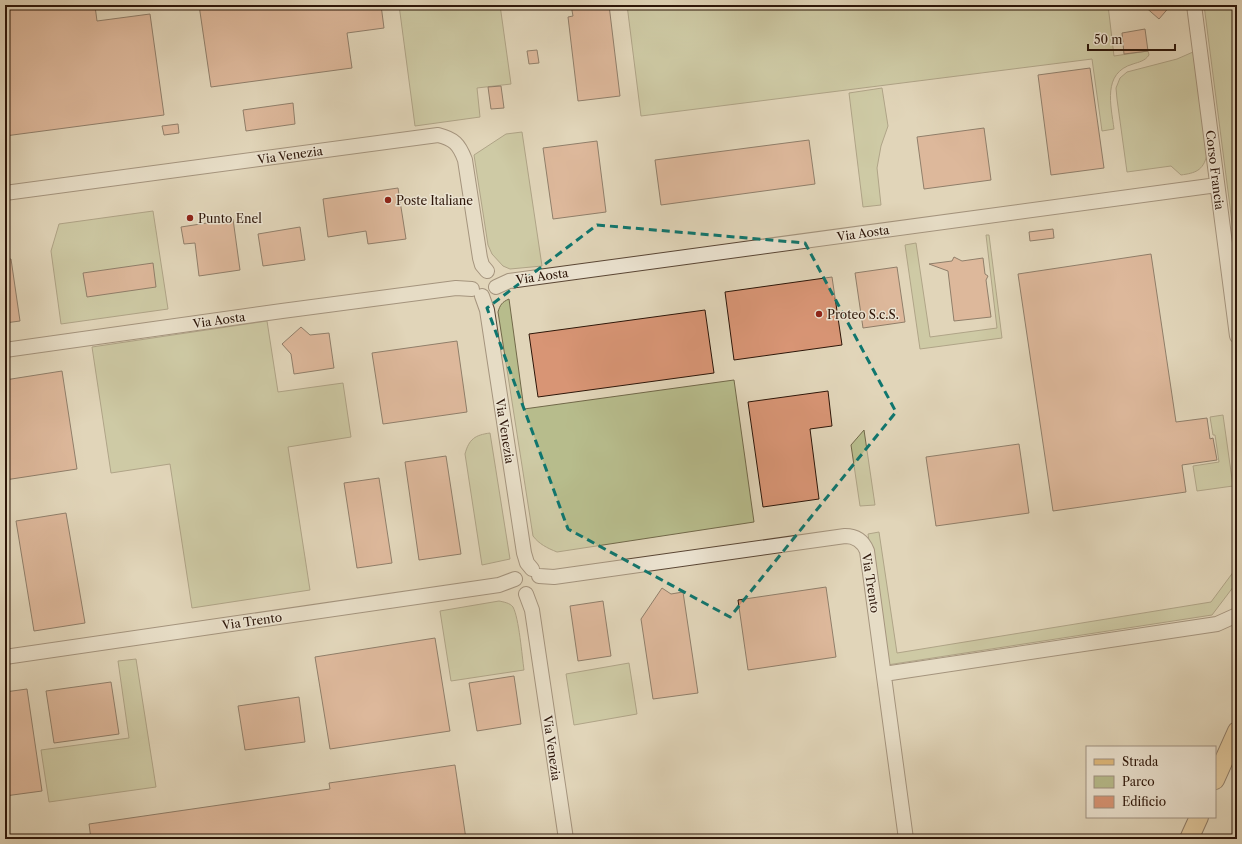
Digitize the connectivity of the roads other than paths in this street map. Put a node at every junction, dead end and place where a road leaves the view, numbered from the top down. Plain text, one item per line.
1 (1194, 5) edge
2 (1217, 185) junction
3 (5, 193) edge
4 (486, 283) junction
5 (1237, 336) edge
6 (5, 350) edge
7 (528, 581) junction
8 (1237, 615) edge
9 (5, 657) edge
10 (884, 674) junction
11 (1237, 731) edge
12 (1216, 778) edge
13 (1199, 818) edge
14 (566, 839) edge
15 (906, 839) edge
16 (1189, 839) edge

1 - 2 street, Corso Francia
2 - 4 street, Via Aosta
2 - 5 street, Corso Francia
3 - 4 street, Via Venezia
4 - 6 street, Via Aosta
4 - 7 street, Via Venezia
7 - 9 street, Via Trento
7 - 10 street, Via Trento
7 - 14 street, Via Venezia
8 - 10 street
10 - 15 street, Via Trento
11 - 12 main road
13 - 16 main road

